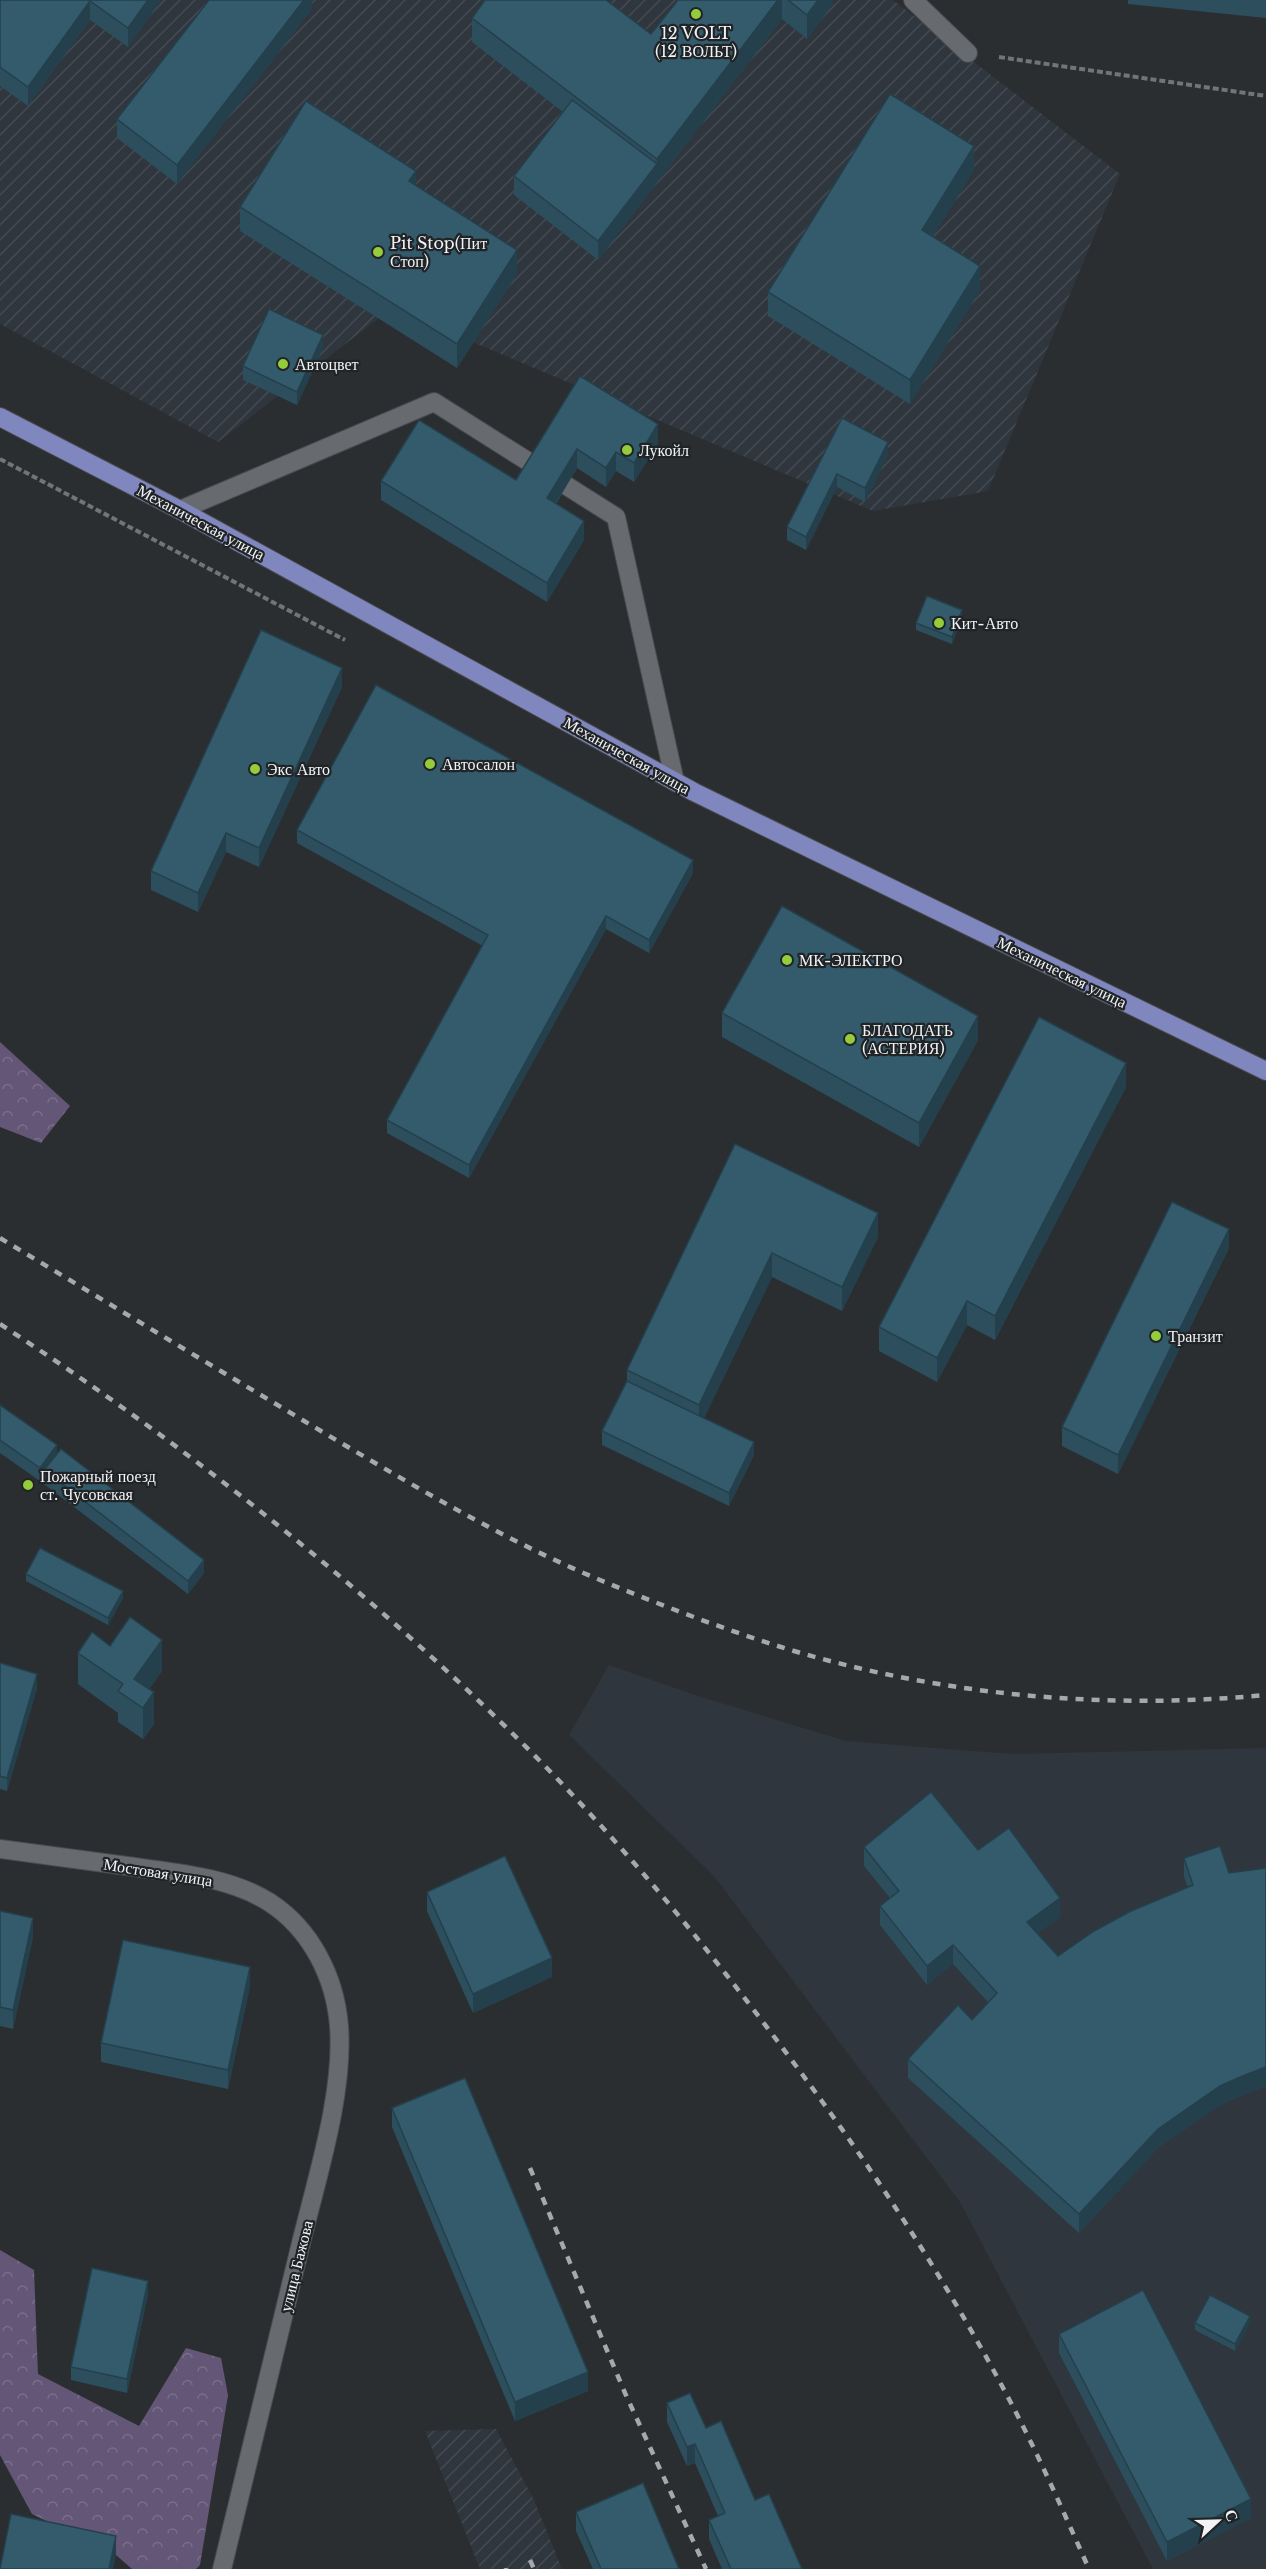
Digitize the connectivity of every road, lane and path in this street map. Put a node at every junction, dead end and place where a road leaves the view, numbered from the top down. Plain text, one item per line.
1 (913, 0) edge
2 (968, 53) joint
3 (1266, 96) edge
4 (0, 417) edge
5 (180, 510) junction
6 (675, 782) junction
7 (1266, 1071) edge
8 (0, 1849) edge
9 (321, 1961) joint
10 (222, 2569) edge

1 - 2 street
2 - 3 path
4 - 5 main road, Механическая улица
5 - 6 main road, Механическая улица
5 - 6 street
6 - 7 main road, Механическая улица
8 - 9 street, Мостовая улица
9 - 10 street, улица Бажова

